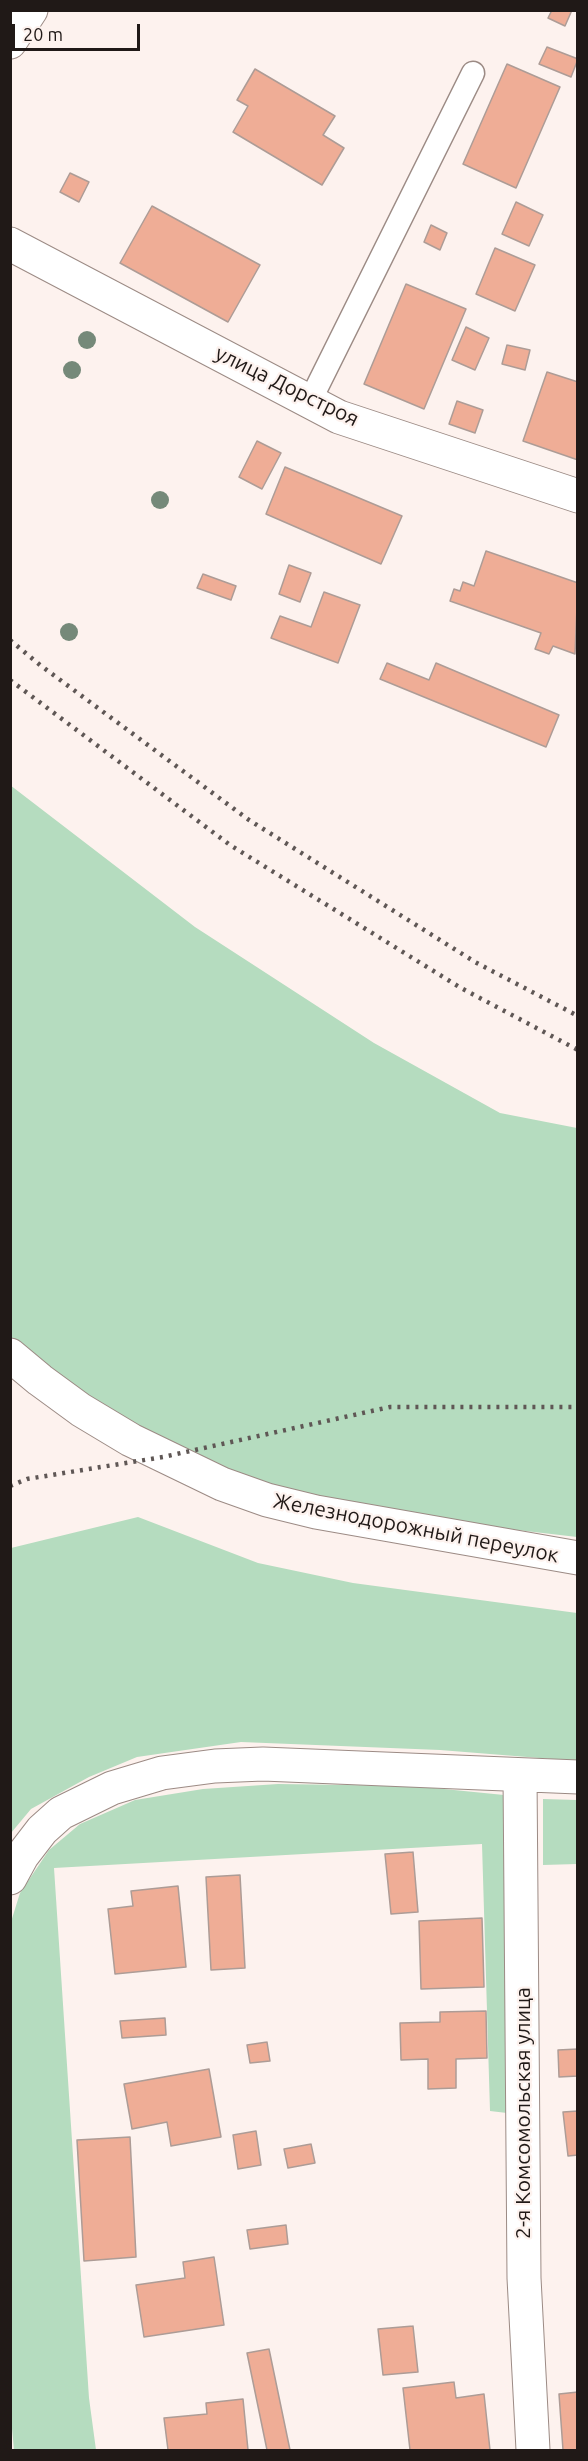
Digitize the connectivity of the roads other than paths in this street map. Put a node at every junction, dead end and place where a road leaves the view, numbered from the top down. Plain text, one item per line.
1 (31, 10) edge
2 (10, 42) edge
3 (473, 73) dead end
4 (10, 244) edge
5 (310, 401) junction
6 (578, 496) edge
7 (10, 1355) edge
8 (578, 1558) edge
9 (520, 1775) junction
10 (578, 1778) edge
11 (10, 1878) edge
12 (532, 2451) edge

1 - 2 street
3 - 5 lane
4 - 5 street, улица Дорстроя
5 - 6 street, улица Дорстроя
7 - 8 street, Железнодорожный переулок
9 - 10 street
9 - 11 street
9 - 12 street, 2-я Комсомольская улица

